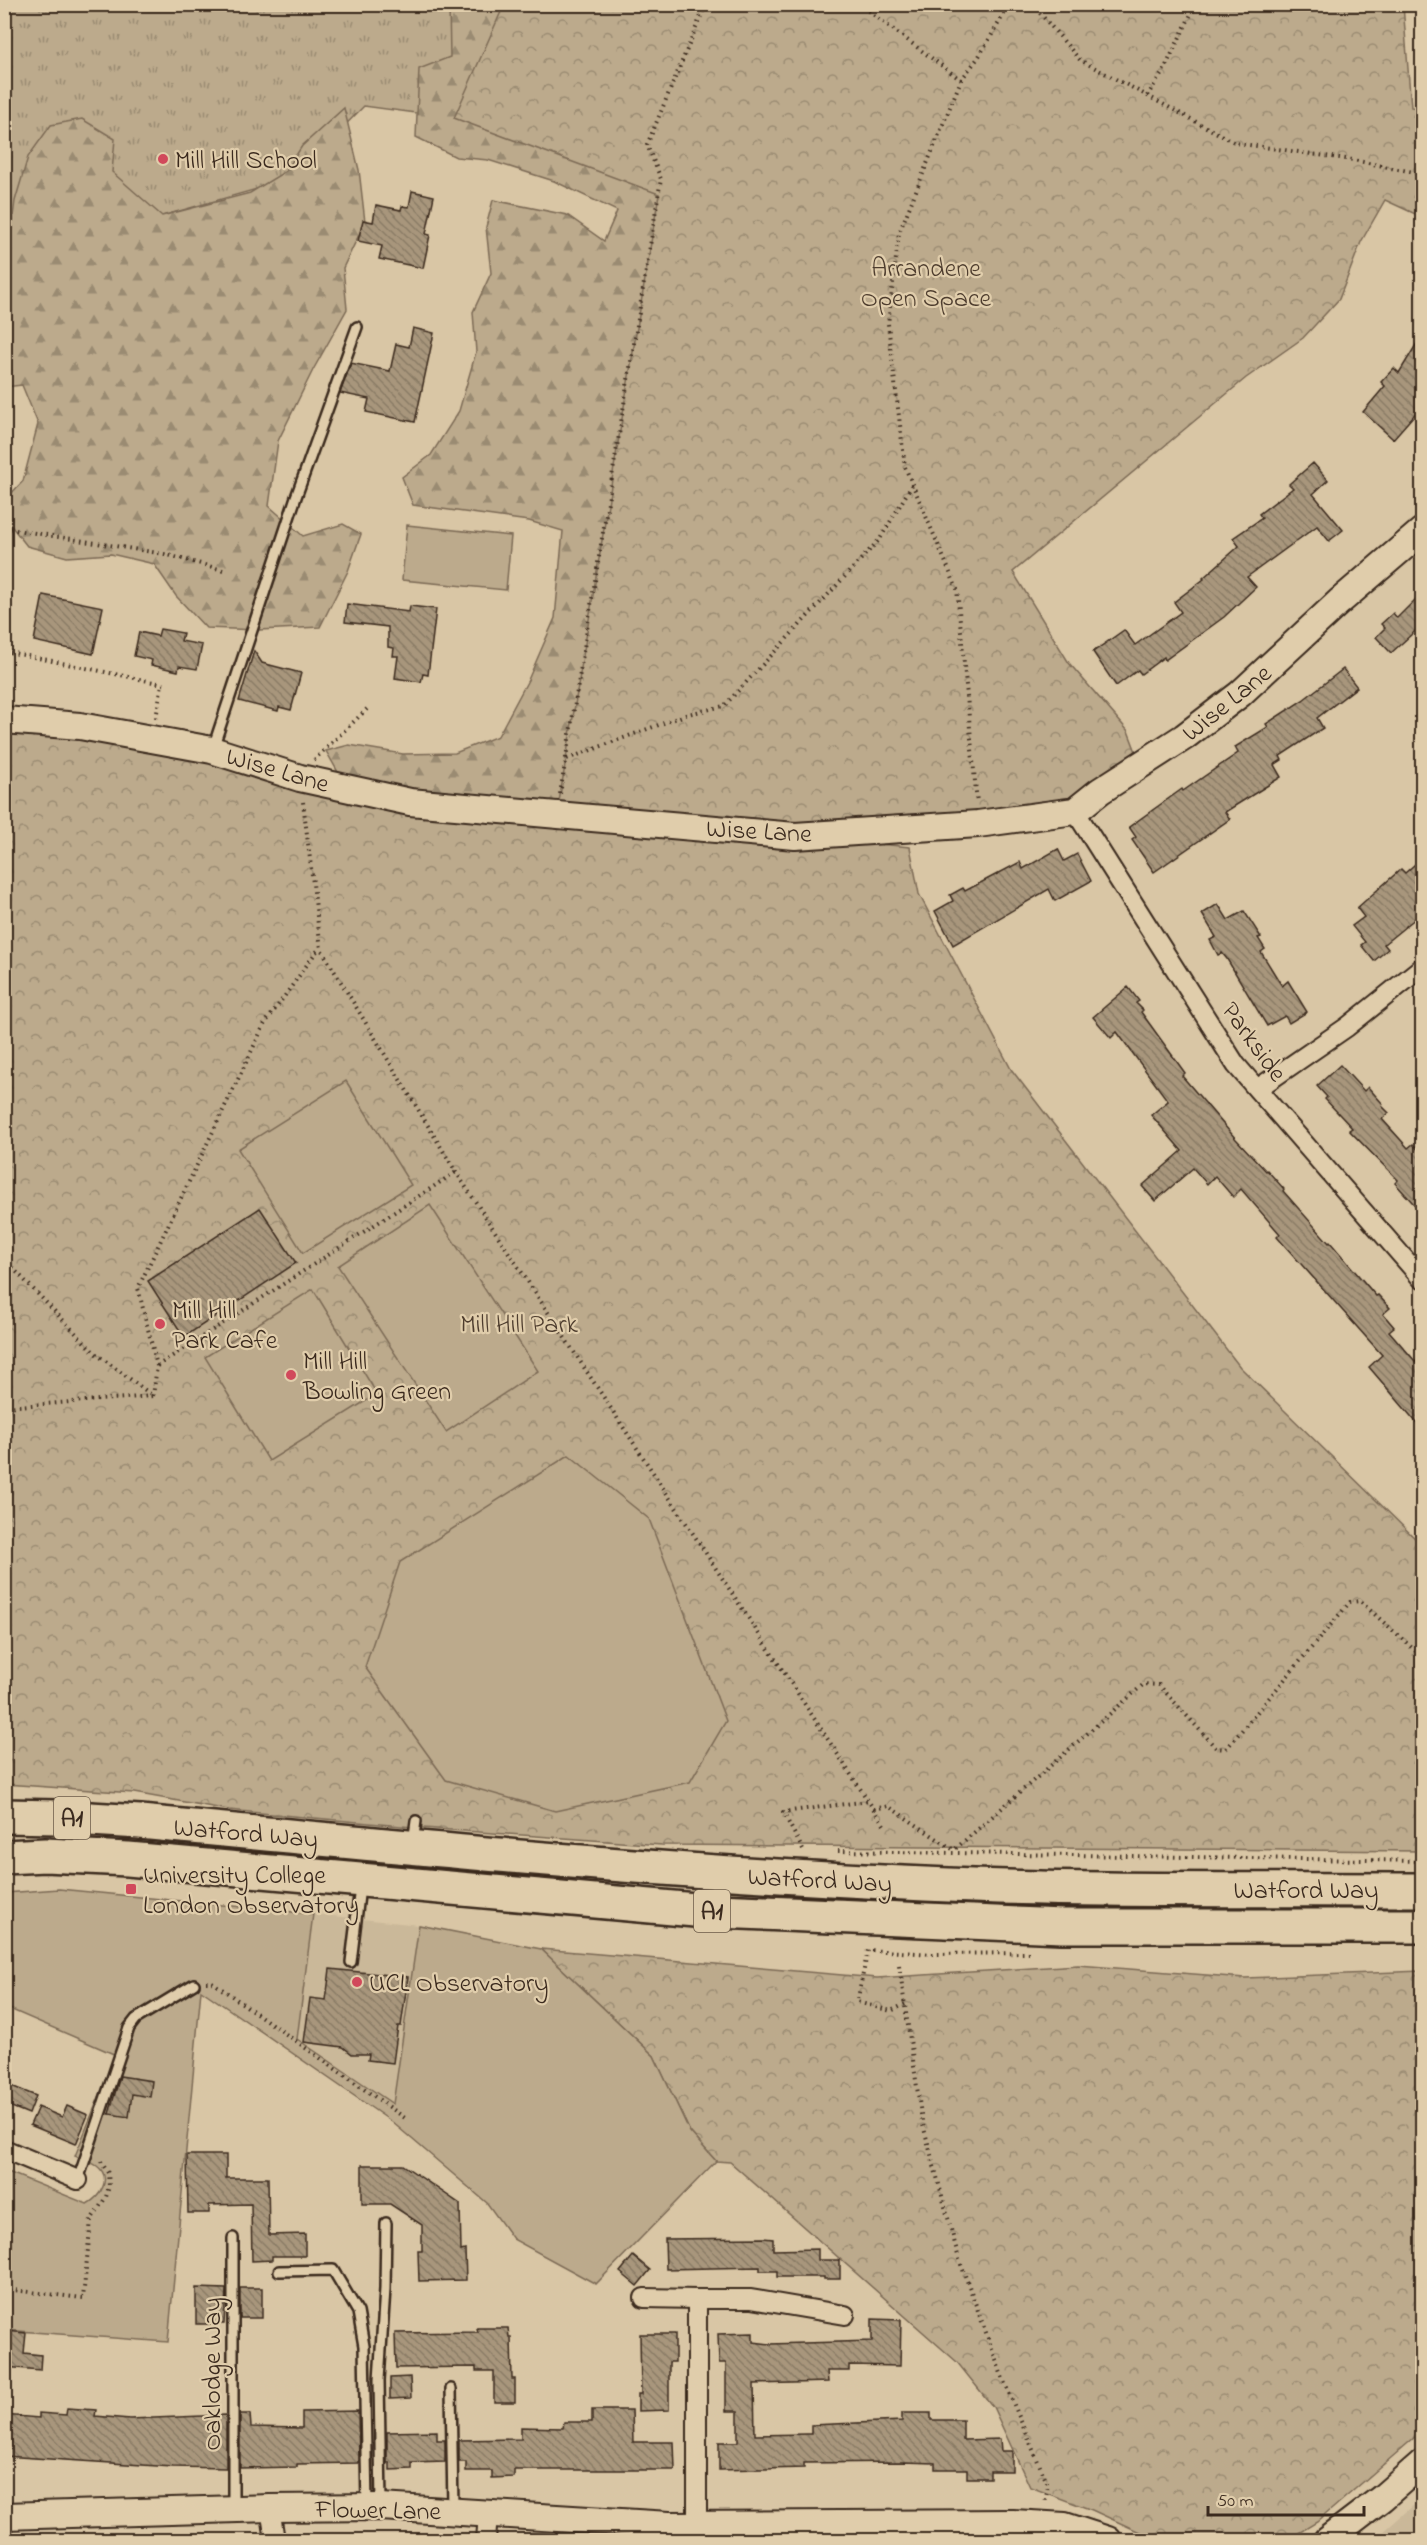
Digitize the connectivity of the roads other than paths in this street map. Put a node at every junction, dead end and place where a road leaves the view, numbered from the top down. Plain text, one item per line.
1 (357, 327) dead end
2 (1422, 531) edge
3 (4, 720) edge
4 (212, 750) junction
5 (1075, 811) junction
6 (1422, 968) edge
7 (1257, 1089) junction
8 (1422, 1279) edge
9 (4, 1816) edge
10 (4, 1857) edge
11 (361, 1881) junction
12 (1422, 1890) edge
13 (1422, 1926) edge
14 (351, 1962) dead end
15 (194, 1984) road end
16 (4, 2149) edge
17 (78, 2180) joint
18 (386, 2223) dead end
19 (233, 2238) dead end
20 (279, 2271) dead end
21 (644, 2298) dead end
22 (697, 2300) junction
23 (845, 2315) dead end
24 (451, 2389) dead end
25 (1422, 2463) edge
26 (374, 2507) junction
27 (270, 2508) junction
28 (234, 2510) junction
29 (453, 2511) junction
30 (488, 2514) junction
31 (4, 2516) edge
32 (698, 2525) junction
33 (940, 2532) edge
34 (275, 2541) edge
35 (486, 2541) edge
36 (1108, 2541) edge
37 (1327, 2541) edge

1 - 4 lane
2 - 5 street, Wise Lane
3 - 4 street, Wise Lane
4 - 5 street, Wise Lane
5 - 7 street, Parkside
6 - 7 street
7 - 8 street, Parkside
9 - 12 highway, Watford Way / A1
10 - 11 highway, Watford Way / A1
11 - 13 highway, Watford Way / A1
11 - 14 lane
15 - 17 lane
16 - 17 street
18 - 26 lane
19 - 28 lane, Oaklodge Way
20 - 26 lane
21 - 22 street
22 - 23 street
22 - 32 street
24 - 29 lane
25 - 37 street
26 - 27 street, Flower Lane
26 - 29 street, Flower Lane
27 - 28 street, Flower Lane
27 - 34 street
28 - 31 street, Flower Lane
29 - 30 street, Flower Lane
30 - 32 street, Flower Lane
30 - 35 street
32 - 33 street, Flower Lane
33 - 36 street, Flower Lane

